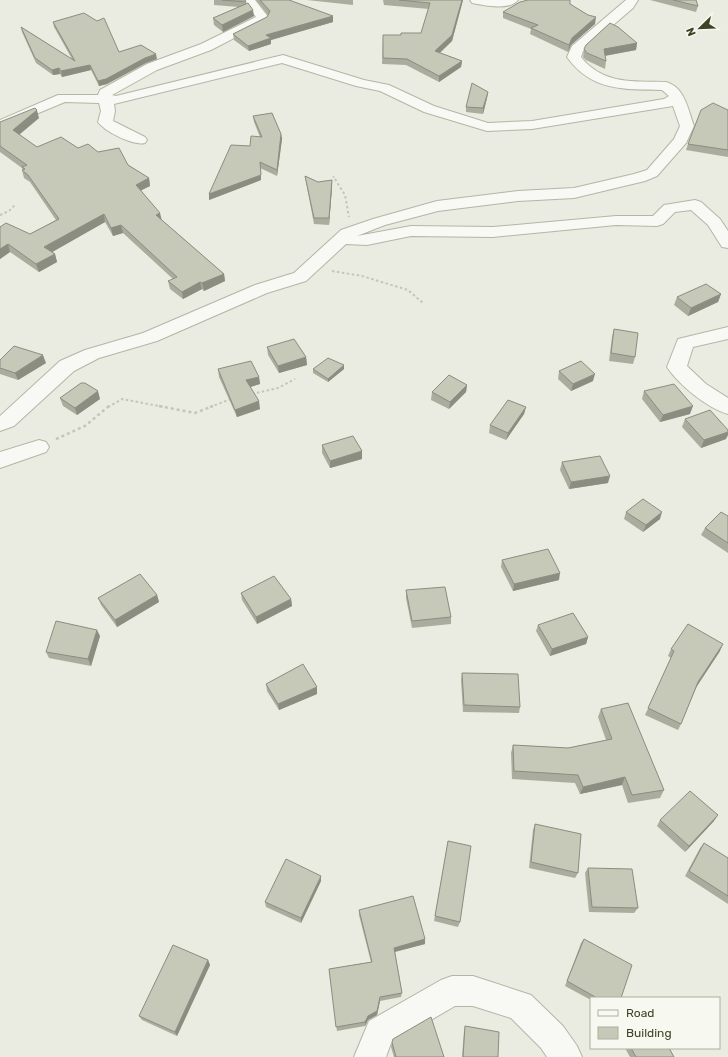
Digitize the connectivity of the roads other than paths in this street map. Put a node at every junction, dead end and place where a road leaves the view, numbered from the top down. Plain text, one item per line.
1 (249, 0) edge
2 (476, 0) edge
3 (512, 0) edge
4 (632, 0) edge
5 (105, 97) junction
6 (677, 98) junction
7 (0, 125) edge
8 (140, 140) dead end
9 (343, 238) junction
10 (728, 243) edge
11 (728, 333) edge
12 (728, 408) edge
13 (0, 424) edge
14 (39, 446) road end
15 (0, 460) edge
16 (370, 1057) edge
17 (566, 1057) edge

1 - 5 street
2 - 3 street
4 - 6 street
5 - 6 street
5 - 7 street
5 - 8 street
6 - 9 street
9 - 10 street
9 - 13 street
11 - 12 street
14 - 15 street
16 - 17 street

